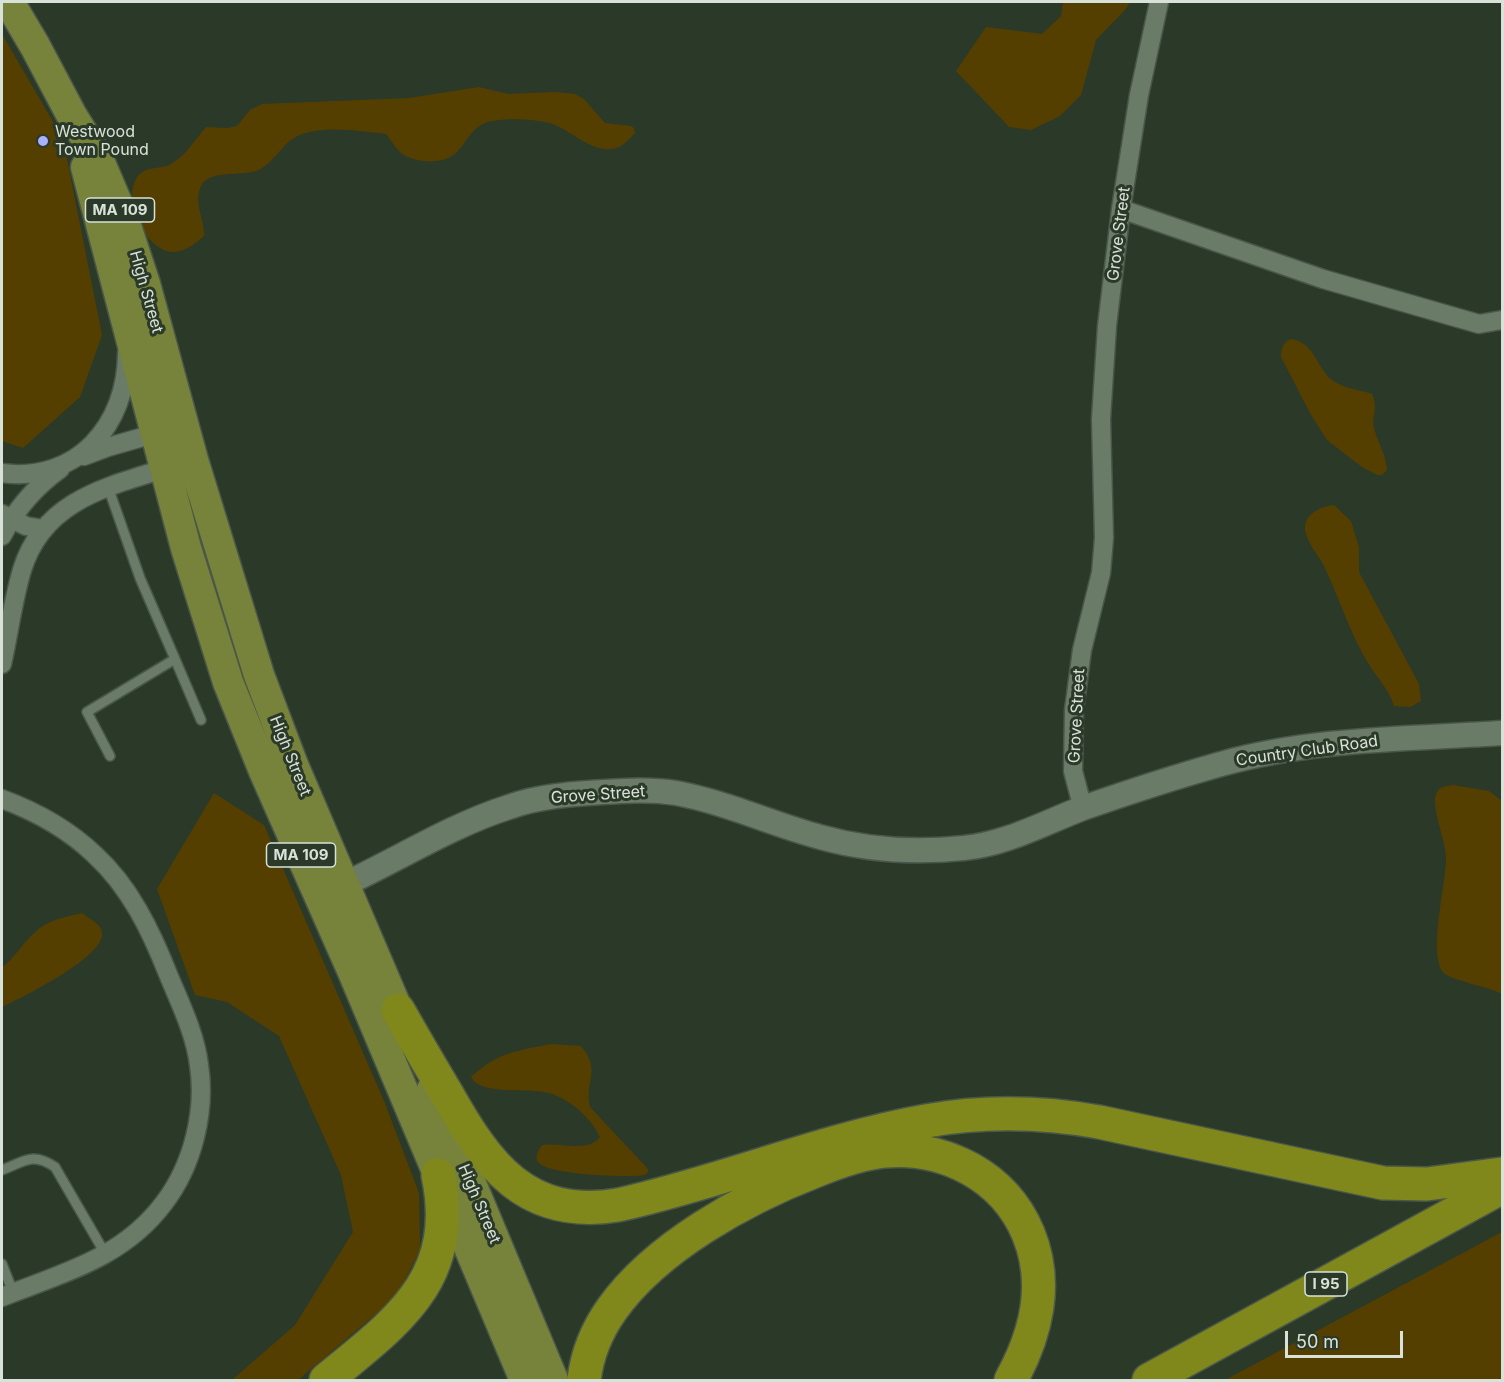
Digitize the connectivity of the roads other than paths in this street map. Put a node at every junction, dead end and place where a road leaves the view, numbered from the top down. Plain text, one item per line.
1 (9, 2) edge
2 (1159, 2) edge
3 (72, 116) junction
4 (1121, 209) junction
5 (124, 314) junction
6 (1503, 320) edge
7 (183, 426) junction
8 (154, 434) junction
9 (193, 460) junction
10 (70, 463) junction
11 (164, 469) junction
12 (2, 473) edge
13 (108, 487) junction
14 (6, 517) edge
15 (43, 529) junction
16 (2, 536) edge
17 (176, 659) junction
18 (2, 664) edge
19 (201, 720) dead end
20 (1503, 733) edge
21 (110, 756) dead end
22 (2, 788) edge
23 (2, 800) edge
24 (21, 807) junction
25 (1083, 808) junction
26 (345, 884) junction
27 (398, 1010) junction
28 (2, 1170) edge
29 (1503, 1174) edge
30 (438, 1175) junction
31 (1503, 1187) edge
32 (106, 1255) junction
33 (2, 1264) edge
34 (7, 1294) edge
35 (326, 1380) edge
36 (525, 1380) edge
37 (553, 1380) edge
38 (584, 1380) edge
39 (1011, 1380) edge
40 (1149, 1380) edge

1 - 3 main road, High Street / MA 109
2 - 4 street, Grove Street
3 - 5 main road, High Street / MA 109
3 - 7 main road, High Street / MA 109
4 - 6 street
4 - 25 street, Grove Street
5 - 8 main road, High Street / MA 109
5 - 10 street
7 - 8 street
7 - 9 main road, High Street / MA 109
8 - 10 street
8 - 11 main road, High Street / MA 109
9 - 11 street
9 - 26 main road, High Street / MA 109
10 - 12 street
10 - 14 street
11 - 13 street
11 - 30 main road, High Street / MA 109
13 - 15 street
13 - 17 lane
14 - 15 street
14 - 16 street
15 - 18 street
17 - 19 lane
17 - 21 lane
20 - 25 street, Country Club Road
22 - 24 street
23 - 24 street
24 - 32 street
25 - 26 street, Grove Street
26 - 27 main road, High Street / MA 109
27 - 29 highway
27 - 37 main road, High Street / MA 109
28 - 32 lane
30 - 35 highway
30 - 36 main road, High Street / MA 109
31 - 40 highway, I 95
32 - 34 street
33 - 34 lane
38 - 39 highway

